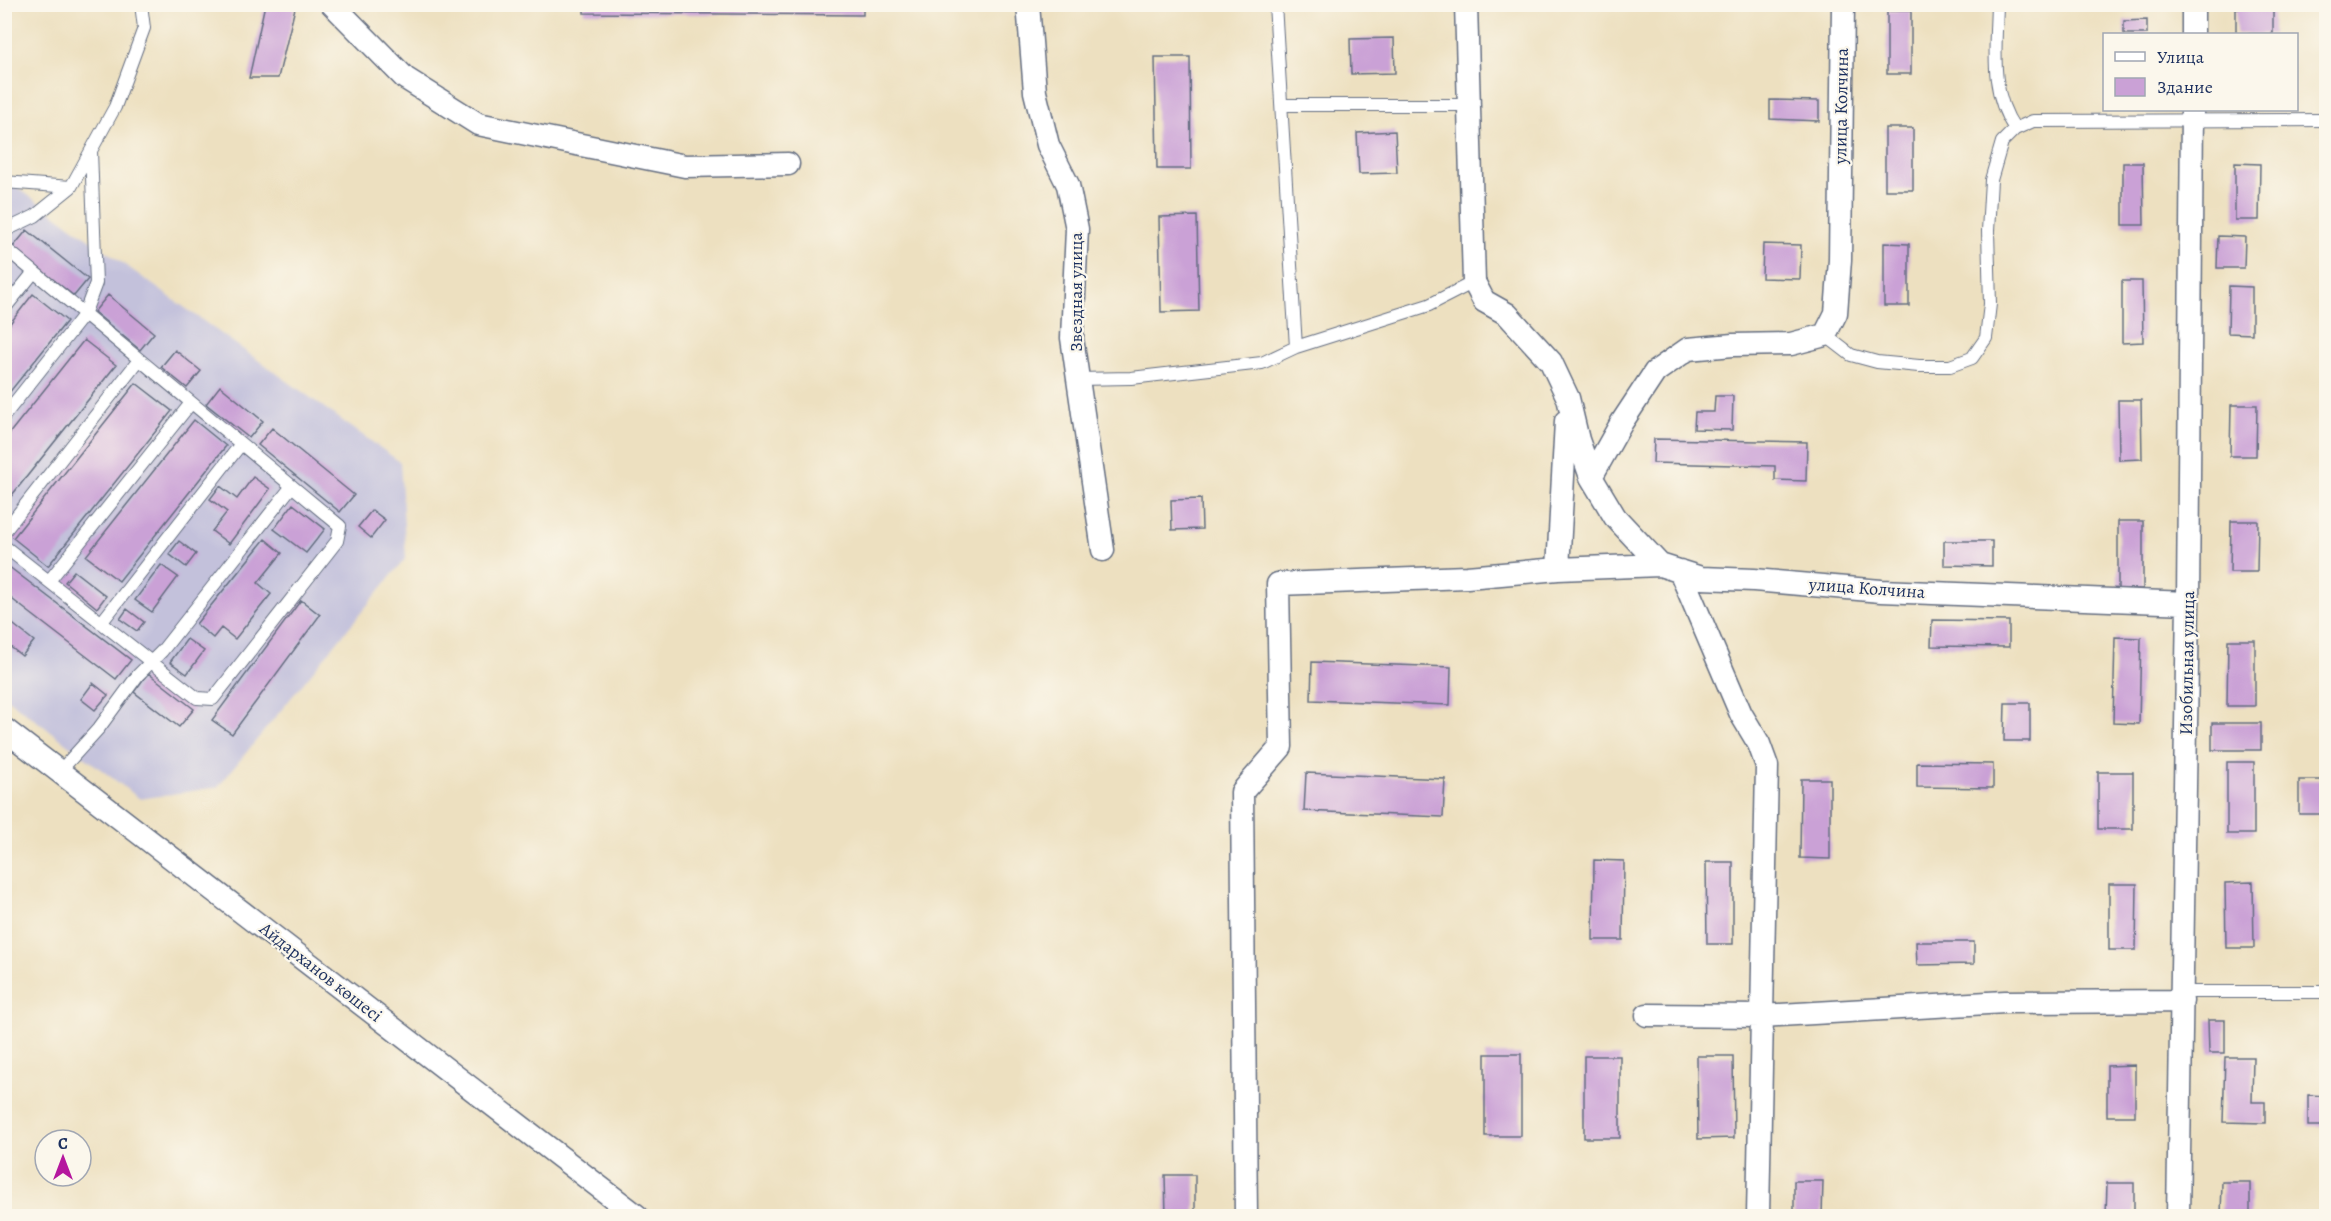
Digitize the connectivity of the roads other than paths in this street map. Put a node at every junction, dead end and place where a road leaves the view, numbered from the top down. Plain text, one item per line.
1 (141, 4) edge
2 (332, 4) edge
3 (1028, 4) edge
4 (1275, 4) edge
5 (1466, 4) edge
6 (1843, 4) edge
7 (1997, 4) edge
8 (2193, 4) edge
9 (2193, 33) edge
10 (1282, 105) junction
11 (1468, 105) junction
12 (2192, 114) edge
13 (2326, 120) edge
14 (2015, 129) junction
15 (91, 151) junction
16 (788, 165) dead end
17 (4, 182) edge
18 (71, 187) junction
19 (4, 231) edge
20 (4, 247) edge
21 (34, 272) junction
22 (1474, 282) junction
23 (4, 309) edge
24 (84, 315) junction
25 (1825, 335) junction
26 (1296, 346) junction
27 (139, 360) junction
28 (1077, 379) junction
29 (1568, 398) junction
30 (191, 403) junction
31 (4, 416) edge
32 (241, 444) junction
33 (1591, 477) junction
34 (292, 486) junction
35 (4, 532) edge
36 (4, 546) edge
37 (1103, 550) dead end
38 (1670, 568) junction
39 (1558, 569) junction
40 (49, 581) junction
41 (2188, 603) junction
42 (101, 623) junction
43 (151, 662) junction
44 (4, 729) edge
45 (60, 771) junction
46 (2326, 992) edge
47 (2182, 996) junction
48 (1647, 1015) dead end
49 (1761, 1016) junction
50 (637, 1216) edge
51 (1246, 1216) edge
52 (1758, 1216) edge
53 (2178, 1216) edge

1 - 15 lane
2 - 16 street
3 - 28 street, Звездная улица
4 - 10 lane
5 - 11 street
6 - 25 street, улица Колчина
7 - 14 lane
8 - 9 street
10 - 11 lane
10 - 26 lane
11 - 22 street
12 - 13 lane
12 - 14 lane
12 - 41 street, Изобильная улица
14 - 25 lane
15 - 18 lane
15 - 24 lane
17 - 18 lane
18 - 19 lane
20 - 21 lane
21 - 23 lane
21 - 24 lane
22 - 26 lane
22 - 29 street
24 - 27 lane
24 - 31 lane
25 - 33 street
26 - 28 lane
27 - 30 lane
27 - 35 lane
28 - 37 street, Звездная улица
29 - 33 street
29 - 39 street
30 - 32 lane
30 - 40 lane
32 - 34 lane
32 - 42 lane
33 - 38 street
34 - 43 lane
34 - 43 lane
36 - 40 lane
38 - 39 street, улица Колчина
38 - 41 street, улица Колчина
38 - 49 street
39 - 51 street, улица Колчина
40 - 42 lane
41 - 47 street, Изобильная улица
42 - 43 lane
43 - 45 lane
44 - 45 street, Айдарханов көшесі
45 - 50 street, Айдарханов көшесі
46 - 47 lane
47 - 49 street
47 - 53 street, Изобильная улица
48 - 49 street
49 - 52 street

